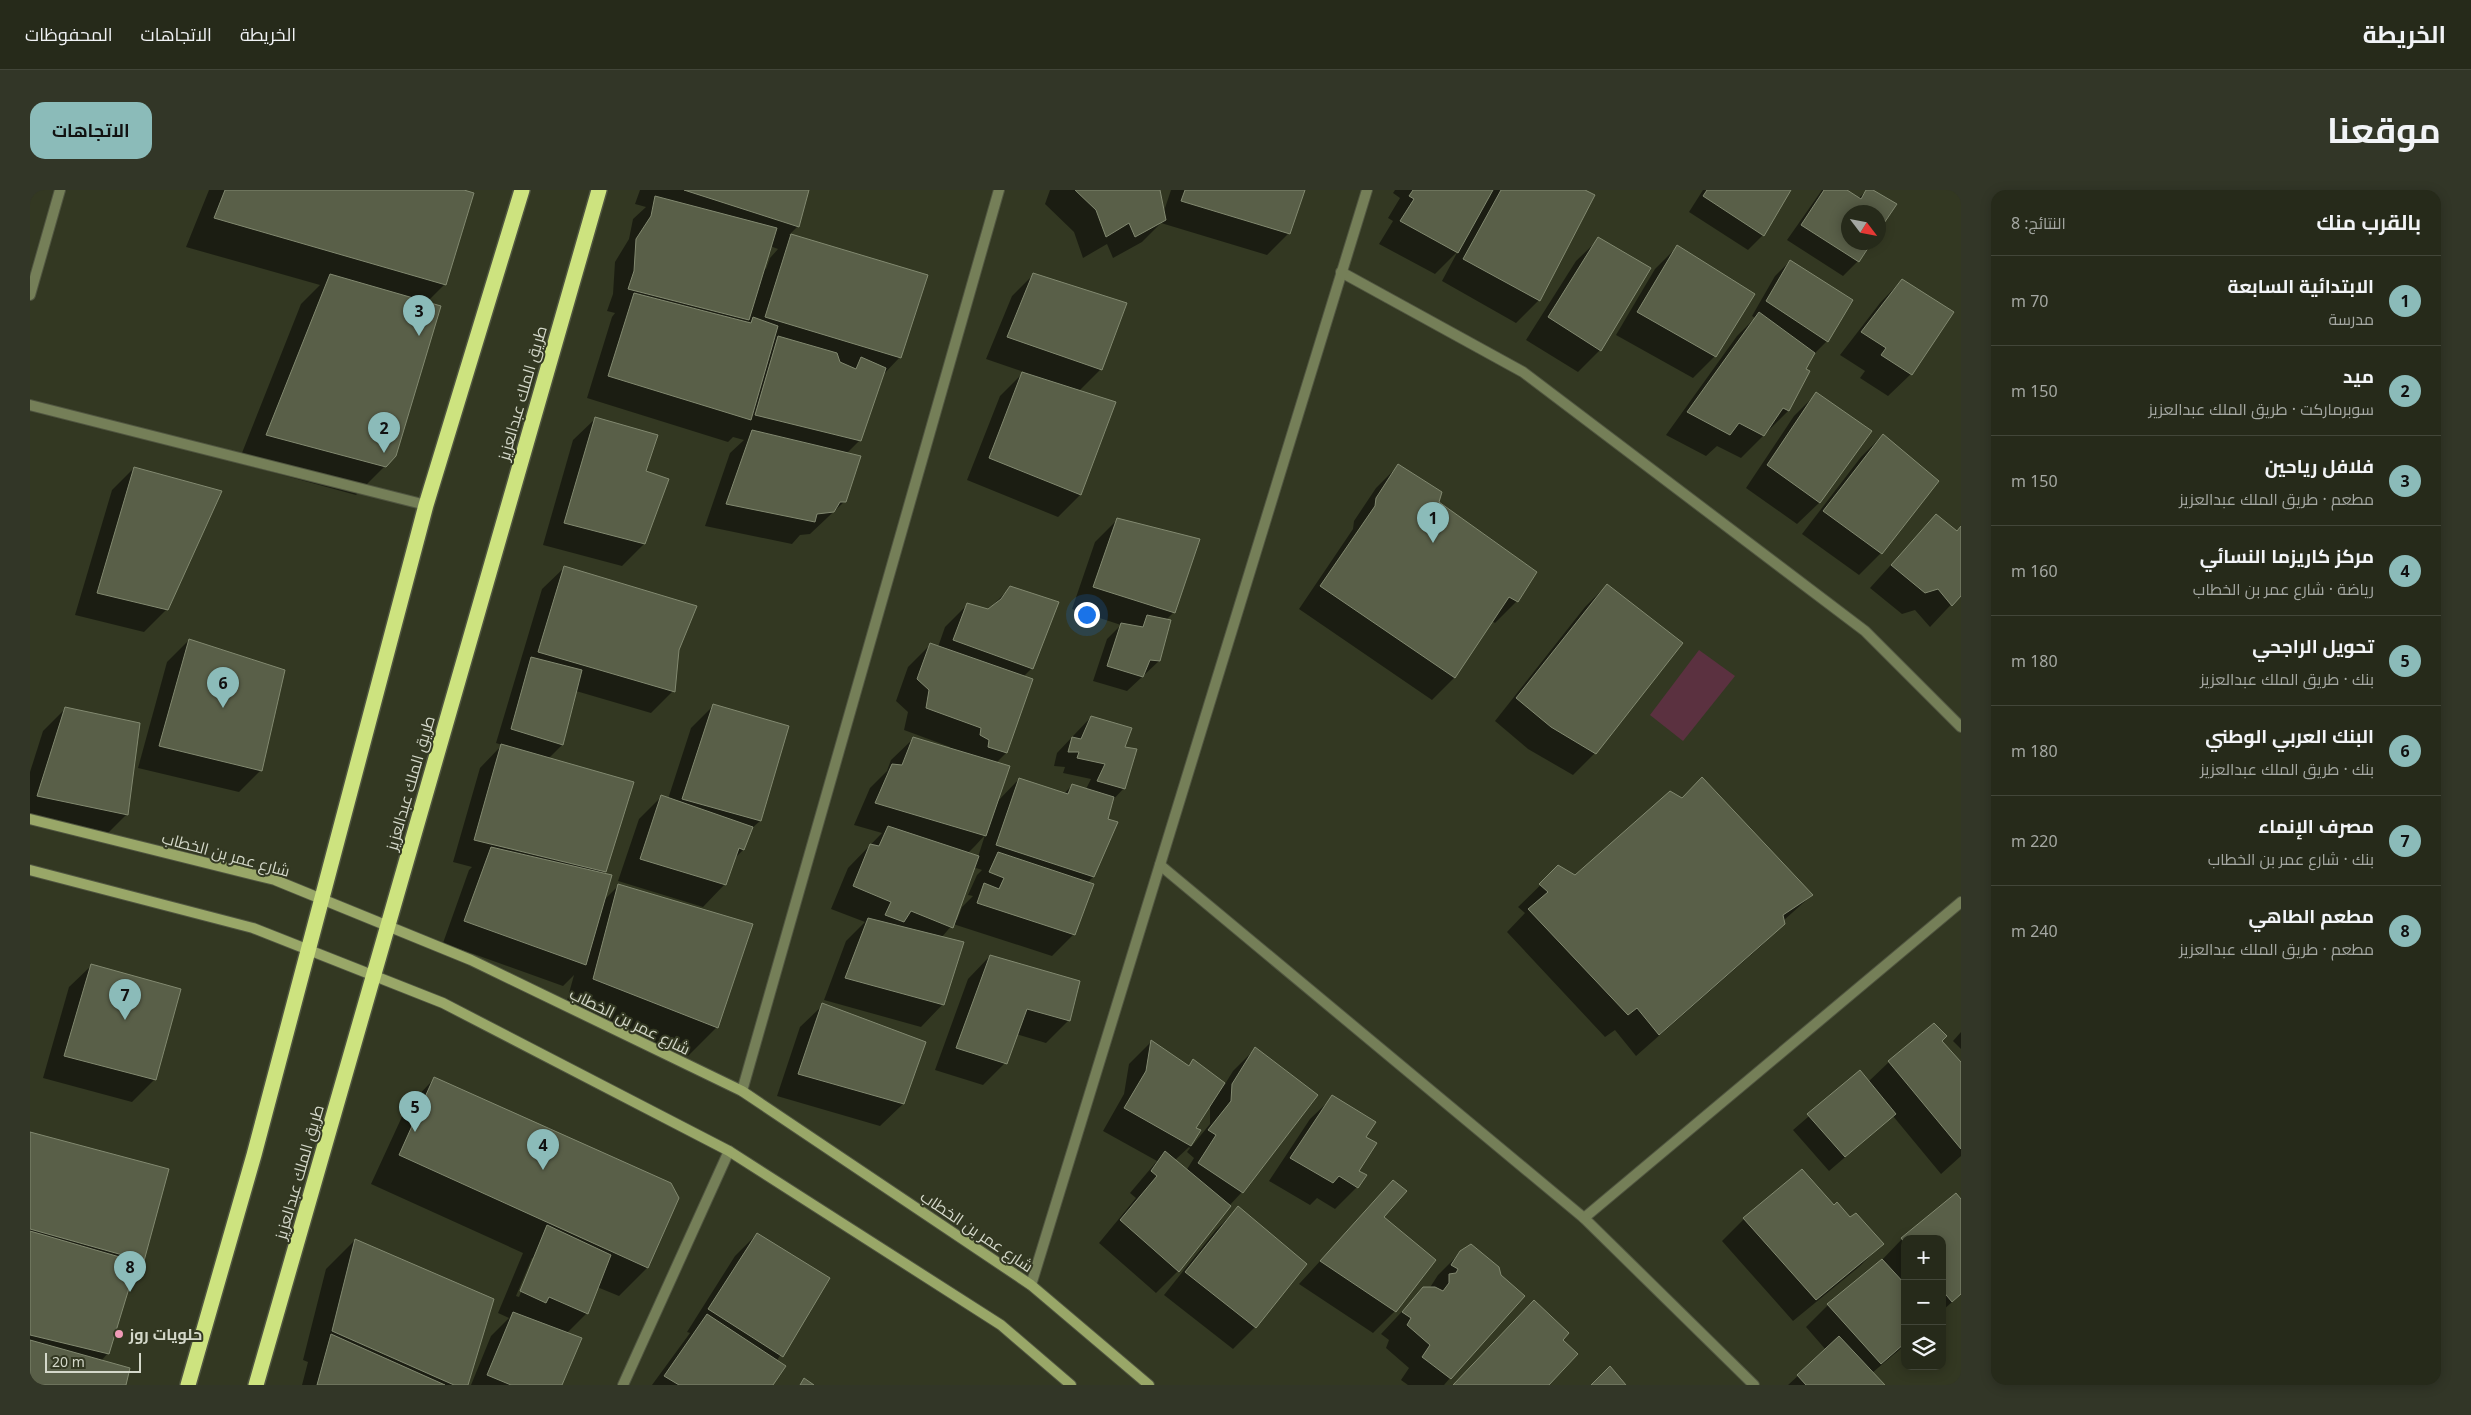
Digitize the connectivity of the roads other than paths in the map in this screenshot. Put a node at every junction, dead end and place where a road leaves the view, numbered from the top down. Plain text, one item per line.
1 (60, 190) edge
2 (522, 190) edge
3 (599, 190) edge
4 (999, 190) edge
5 (1367, 190) edge
6 (1342, 272) junction
7 (30, 295) edge
8 (30, 405) edge
9 (426, 505) junction
10 (1961, 727) edge
11 (30, 819) edge
12 (1160, 865) junction
13 (30, 870) edge
14 (322, 899) junction
15 (1961, 902) edge
16 (388, 926) junction
17 (309, 950) junction
18 (374, 976) junction
19 (742, 1091) junction
20 (730, 1151) junction
21 (1584, 1218) junction
22 (1031, 1285) junction
23 (188, 1385) edge
24 (256, 1385) edge
25 (624, 1385) edge
26 (1071, 1385) edge
27 (1149, 1385) edge
28 (1754, 1385) edge

1 - 7 street
2 - 9 highway
3 - 16 highway, طريق الملك عبدالعزيز
4 - 19 street
5 - 6 street
6 - 10 street
6 - 12 street
8 - 9 street
9 - 14 highway
11 - 14 street, شارع عمر بن الخطاب
12 - 21 street
12 - 22 street
13 - 17 street
14 - 16 street, شارع عمر بن الخطاب
14 - 17 highway
15 - 21 street
16 - 18 highway, طريق الملك عبدالعزيز
16 - 19 street, شارع عمر بن الخطاب
17 - 18 street
17 - 23 highway
18 - 20 street
18 - 24 highway, طريق الملك عبدالعزيز
19 - 22 street, شارع عمر بن الخطاب
20 - 25 street
20 - 26 street
21 - 28 street
22 - 27 street, شارع عمر بن الخطاب

